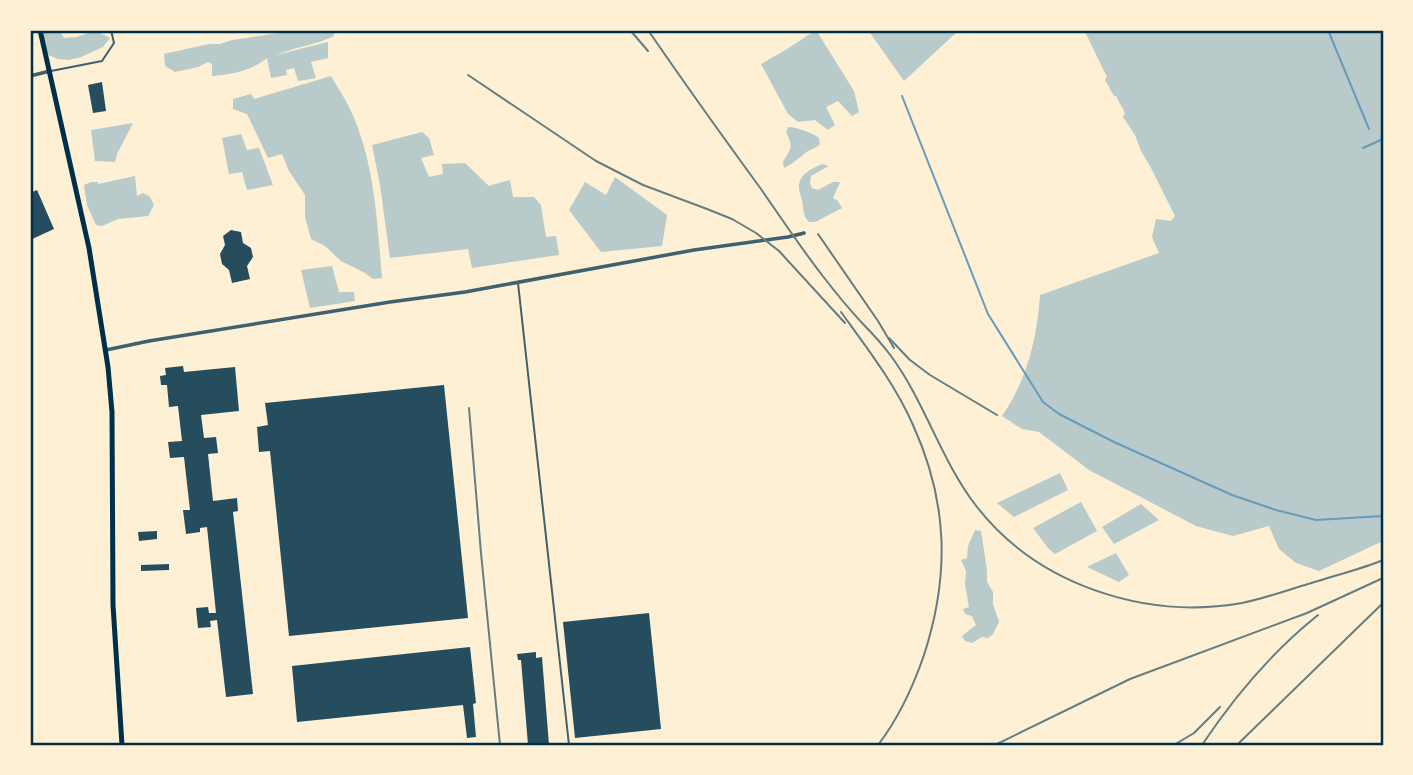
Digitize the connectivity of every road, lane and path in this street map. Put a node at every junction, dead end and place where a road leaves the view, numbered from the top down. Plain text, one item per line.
1 (40, 30) edge
2 (111, 30) edge
3 (50, 72) junction
4 (30, 76) edge
5 (804, 233) dead end
6 (518, 282) junction
7 (106, 349) junction
8 (122, 745) edge
9 (569, 745) edge

1 - 3 main road
2 - 3 lane
3 - 4 street
3 - 7 main road
5 - 6 street
6 - 7 street
6 - 9 lane
7 - 8 main road

